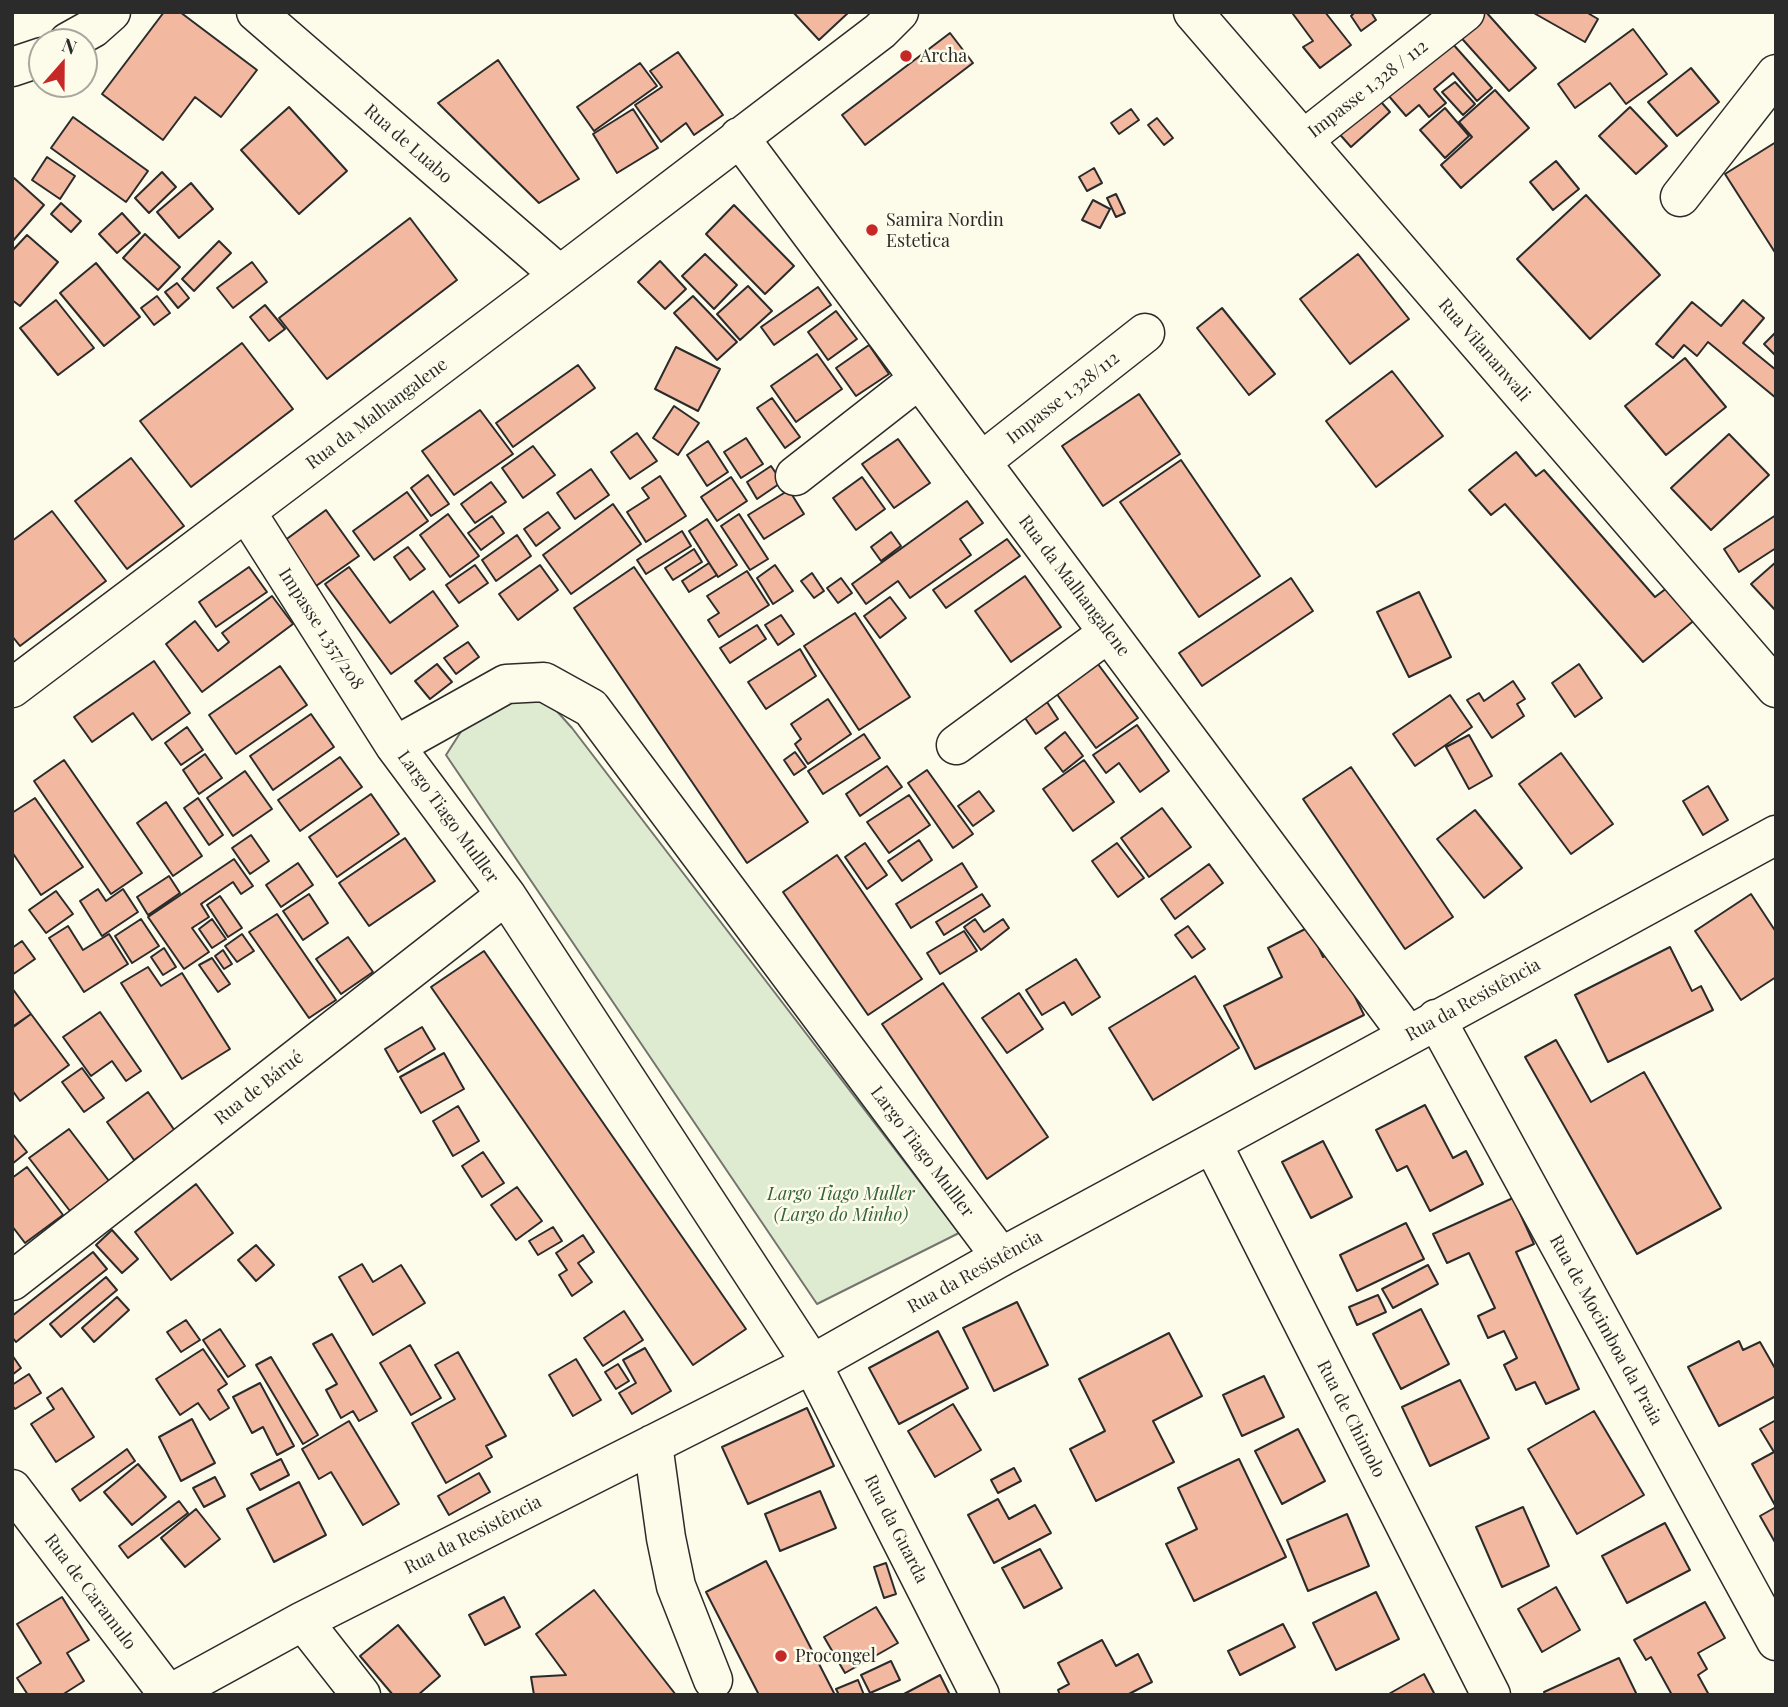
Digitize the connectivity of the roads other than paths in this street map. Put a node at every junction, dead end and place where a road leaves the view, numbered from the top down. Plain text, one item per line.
1 (111, 12) edge
2 (256, 12) edge
3 (900, 12) edge
4 (1192, 12) edge
5 (1465, 12) edge
6 (94, 28) edge
7 (1776, 74) edge
8 (739, 137) junction
9 (1303, 140) junction
10 (1680, 197) dead end
11 (560, 275) junction
12 (1145, 333) dead end
13 (919, 379) junction
14 (981, 462) junction
15 (795, 476) dead end
16 (247, 513) junction
17 (1108, 632) junction
18 (12, 688) edge
19 (1776, 688) edge
20 (956, 745) dead end
21 (396, 746) junction
22 (1776, 835) edge
23 (506, 895) junction
24 (1422, 1027) junction
25 (1212, 1143) junction
26 (1001, 1257) junction
27 (12, 1281) edge
28 (812, 1364) junction
29 (653, 1444) junction
30 (12, 1489) edge
31 (303, 1621) junction
32 (1776, 1641) edge
33 (713, 1680) dead end
34 (168, 1695) edge
35 (361, 1695) edge
36 (981, 1695) edge
37 (1491, 1695) edge

1 - 6 street
2 - 11 street, Rua de Luabo
3 - 8 street, Rua da Malhangalene
4 - 9 street, Rua Vilananwali
5 - 9 street, Impasse 1.328 / 112
7 - 10 street
8 - 11 street, Rua da Malhangalene
8 - 13 street, Rua da Malhangalene
9 - 19 street, Rua Vilananwali
11 - 16 street, Rua da Malhangalene
12 - 14 street, Impasse 1.328/112
13 - 14 street, Rua da Malhangalene
13 - 15 street
14 - 17 street, Rua da Malhangalene
16 - 18 street, Rua da Malhangalene
16 - 21 street, Impasse 1.357/208
17 - 20 street
17 - 24 street, Rua da Malhangalene
21 - 23 street, Largo Tiago Mulller
21 - 26 street, Largo Tiago Mulller
22 - 24 street, Rua da Resistência
23 - 27 street, Rua de Bárué
23 - 28 street, Largo Tiago Mulller
24 - 25 street, Rua da Resistência
24 - 32 street, Rua de Mocimboa da Praia
25 - 26 street, Rua da Resistência
25 - 37 street, Rua de Chimolo
26 - 28 street, Rua da Resistência
28 - 29 street, Rua da Resistência
28 - 36 street, Rua da Guarda
29 - 31 street, Rua da Resistência
29 - 33 street
30 - 34 street, Rua de Caramulo
31 - 34 street, Rua da Resistência
31 - 35 street

